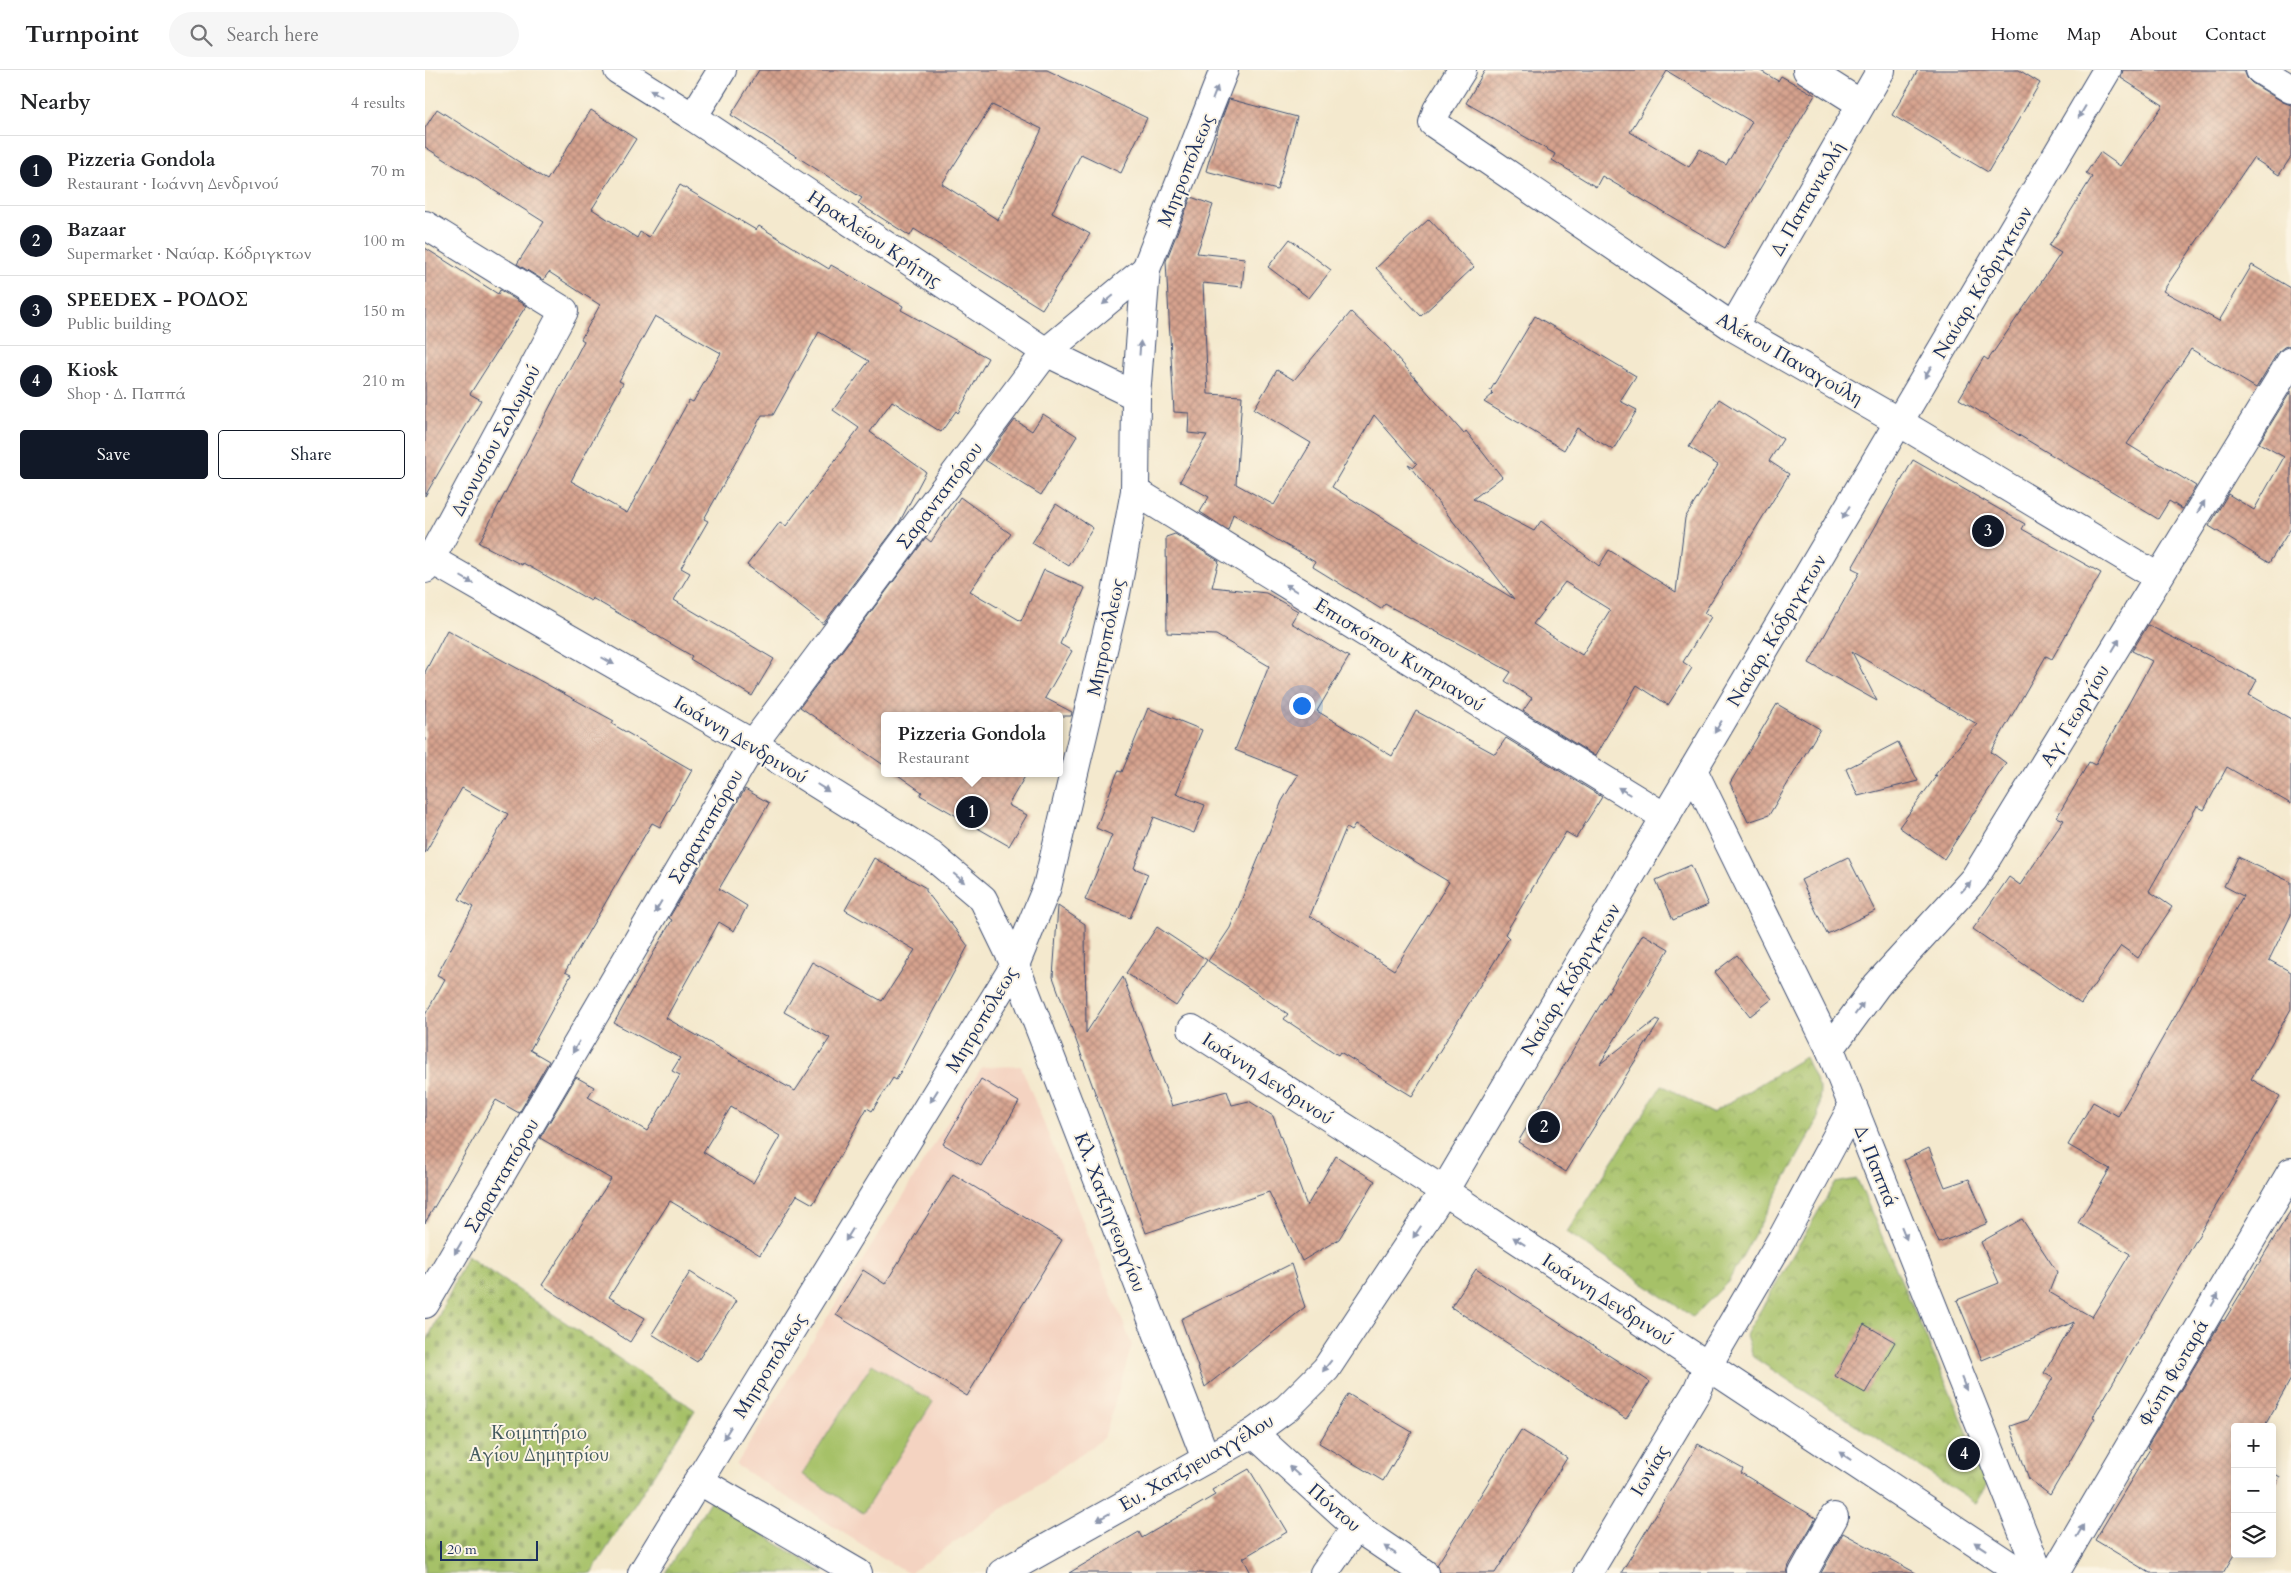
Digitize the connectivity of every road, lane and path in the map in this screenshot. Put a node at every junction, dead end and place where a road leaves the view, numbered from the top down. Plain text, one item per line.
1 (618, 70) edge
2 (722, 70) edge
3 (1224, 70) edge
4 (1462, 70) edge
5 (1807, 70) edge
6 (1881, 70) edge
7 (2107, 70) edge
8 (2260, 70) edge
9 (2291, 89) edge
10 (1861, 104) junction
11 (693, 117) junction
12 (425, 225) edge
13 (1146, 269) junction
14 (1733, 327) junction
15 (1046, 352) junction
16 (2291, 361) edge
17 (1136, 396) junction
18 (1899, 422) junction
19 (1135, 491) junction
20 (427, 561) edge
21 (2158, 577) junction
22 (753, 744) junction
23 (1693, 770) junction
24 (1665, 817) junction
25 (1015, 965) junction
26 (1192, 1029) dead end
27 (1830, 1049) junction
28 (1853, 1106) junction
29 (2291, 1172) edge
30 (1444, 1191) junction
31 (425, 1304) edge
32 (1708, 1366) junction
33 (1253, 1434) junction
34 (1207, 1459) junction
35 (698, 1480) junction
36 (1834, 1518) dead end
37 (1356, 1527) junction
38 (642, 1573) edge
39 (858, 1573) edge
40 (1001, 1573) edge
41 (1324, 1573) edge
42 (1424, 1573) edge
43 (1588, 1573) edge
44 (1803, 1573) edge
45 (2021, 1573) edge
46 (2039, 1573) edge
47 (2055, 1573) edge

11 -> 1 street, Ηρακλείου Κρήτης
2 - 11 street
13 -> 3 street, Μητροπόλεως
4 - 14 street, Αλέκου Παναγούλη
5 - 10 street
6 - 10 street, Δ. Παπανικολή
7 -> 18 street, Ναύαρ. Κόδριγκτων
8 - 9 street
10 - 14 street, Δ. Παπανικολή
11 - 15 street, Ηρακλείου Κρήτης
12 - 20 street, Διονυσίου Σολωμού
13 -> 15 street, Σαρανταπόρου
17 -> 13 street, Μητροπόλεως
14 - 18 street, Αλέκου Παναγούλη
15 - 17 street, Ηρακλείου Κρήτης
15 - 22 street, Σαρανταπόρου
21 -> 16 street, Αγ. Γεωργίου
17 - 19 street, Μητροπόλεως
18 - 21 street, Αλέκου Παναγούλη
18 -> 23 street, Ναύαρ. Κόδριγκτων
24 -> 19 street, Επισκόπου Κυπριανού
19 - 25 street, Μητροπόλεως
20 -> 22 street, Ιωάννη Δενδρινού
27 -> 21 street, Αγ. Γεωργίου
22 -> 25 street, Ιωάννη Δενδρινού
22 -> 31 street, Σαρανταπόρου
23 - 24 street, Ναύαρ. Κόδριγκτων
23 - 27 street, Δ. Παππά
24 - 30 street, Ναύαρ. Κόδριγκτων
25 - 34 street, Κλ. Χατζηγεωργίου
25 -> 35 street, Μητροπόλεως
26 - 30 street, Ιωάννη Δενδρινού
27 - 28 street, Δ. Παππά
28 - 32 street, Ιωνίας
28 -> 46 street, Δ. Παππά
47 -> 29 street, Φώτη Φωταρά
32 -> 30 street, Ιωάννη Δενδρινού
30 -> 33 street, Ευ. Χατζηευαγγέλου
32 - 43 street, Ιωνίας
45 -> 32 street, Ιωάννη Δενδρινού
33 - 34 street, Ευ. Χατζηευαγγέλου
37 -> 33 street, Πόντου
34 -> 40 street, Ευ. Χατζηευαγγέλου
35 - 38 street, Μητροπόλεως
35 - 39 street
36 - 44 street
37 - 41 street
42 -> 37 street, Πόντου

